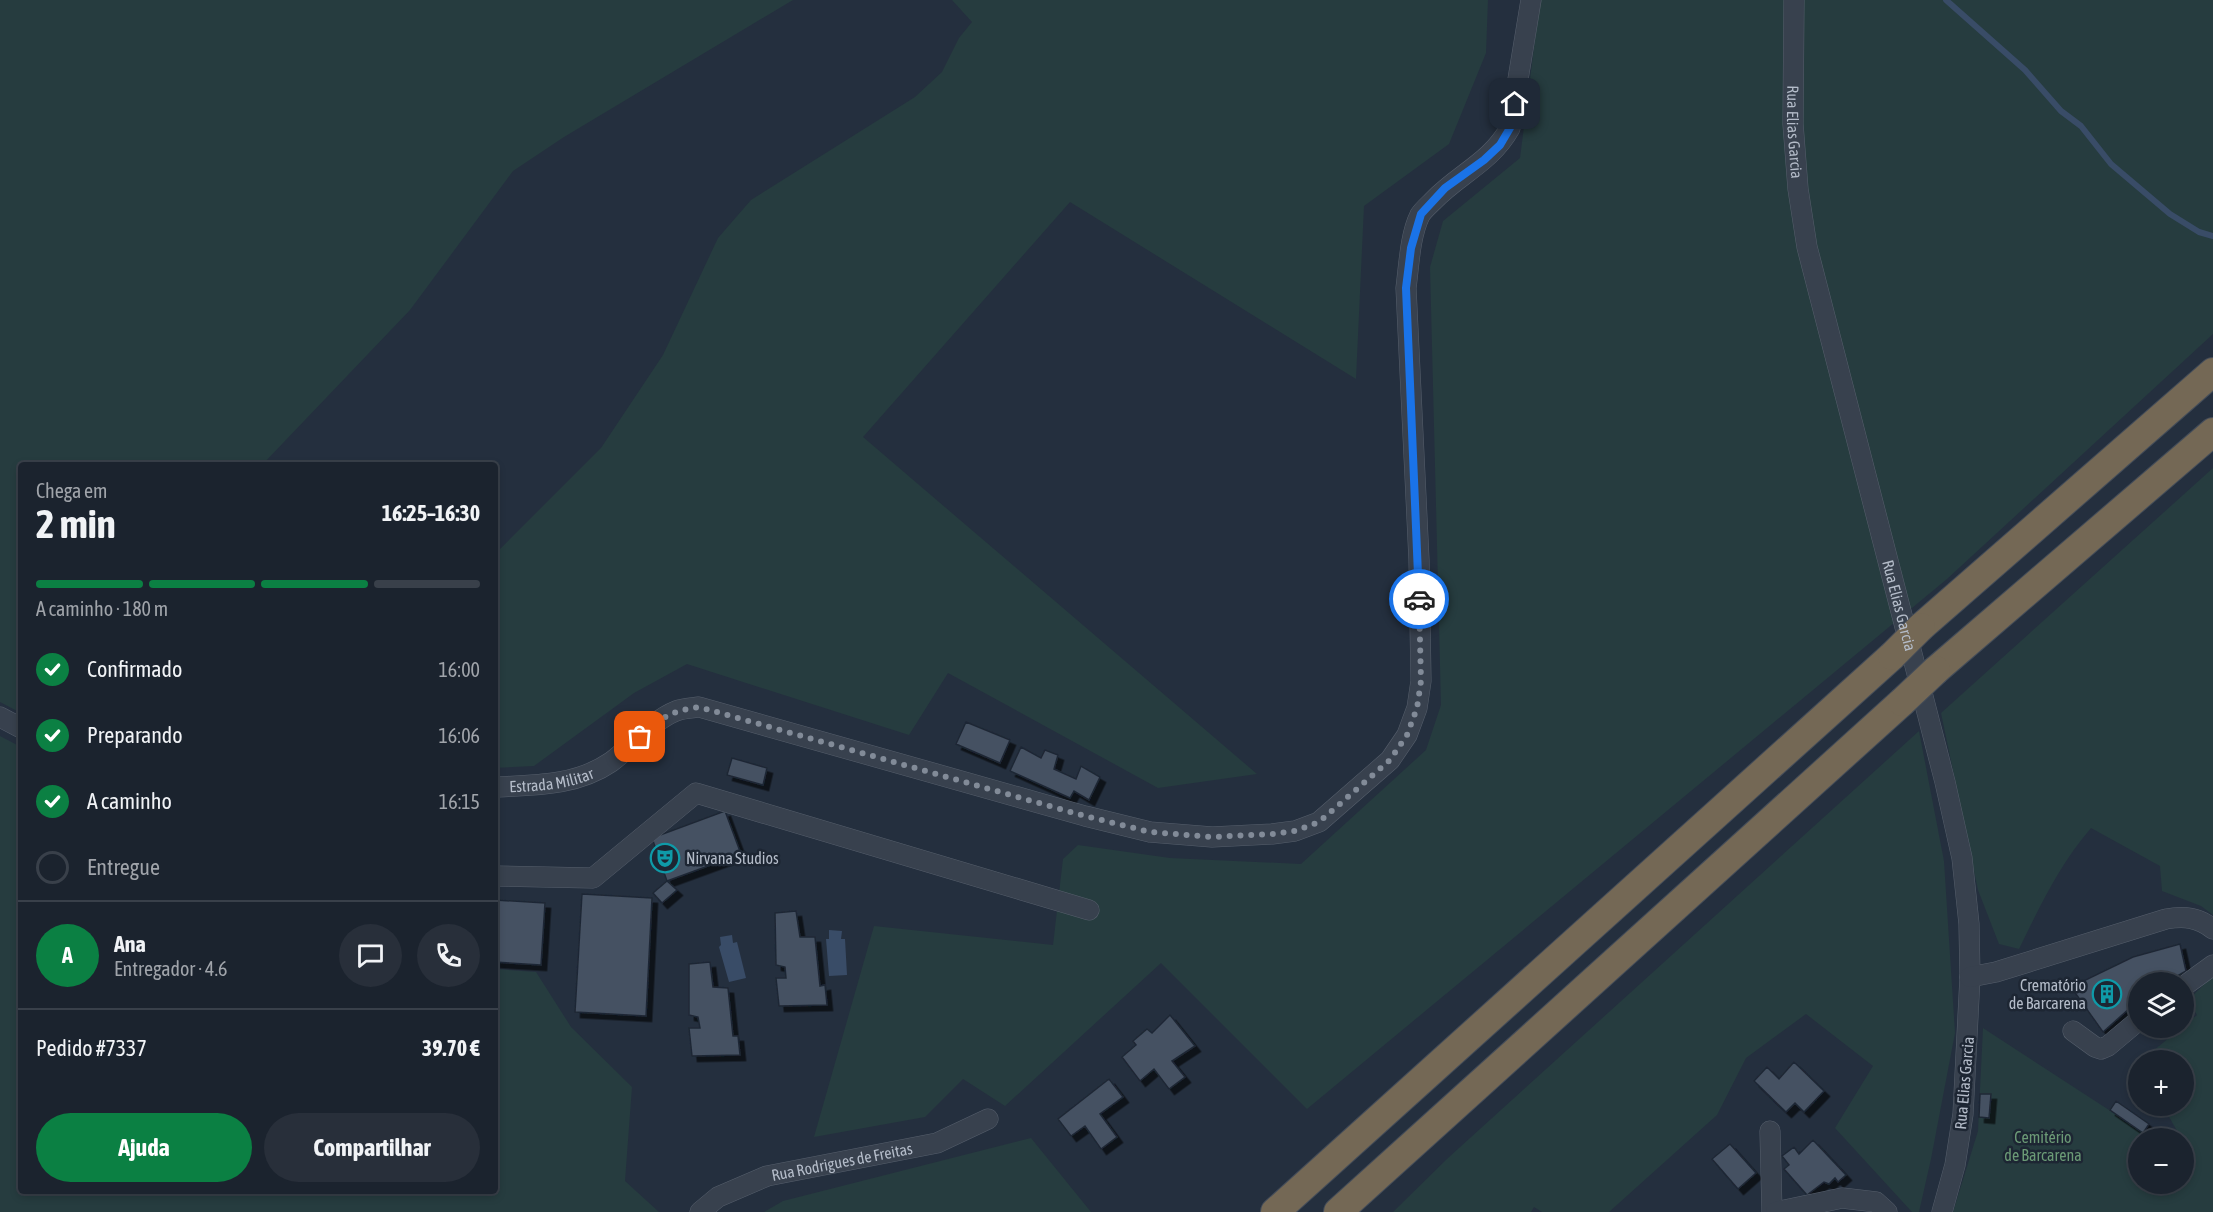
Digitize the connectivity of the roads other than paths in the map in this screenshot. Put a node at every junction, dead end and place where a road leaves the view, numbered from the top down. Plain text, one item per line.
1 (1531, 0) edge
2 (1794, 0) edge
3 (2213, 372) edge
4 (2213, 432) edge
5 (0, 717) edge
6 (18, 726) edge
7 (498, 787) edge
8 (498, 876) edge
9 (1089, 910) dead end
10 (2213, 929) edge
11 (2213, 965) edge
12 (1970, 977) junction
13 (2194, 979) edge
14 (2128, 1029) edge
15 (2073, 1031) dead end
16 (988, 1119) dead end
17 (1770, 1131) dead end
18 (700, 1212) edge
19 (1275, 1212) edge
20 (1338, 1212) edge
21 (1774, 1212) edge
22 (1887, 1212) edge
23 (1942, 1212) edge

1 - 7 street, Estrada Militar
2 - 12 street, Rua Elias Garcia
3 - 19 highway, bridge
4 - 20 highway, bridge
5 - 6 street
8 - 9 street
10 - 12 street
11 - 13 street
12 - 23 street, Rua Elias Garcia
14 - 15 street
16 - 18 street, Rua Rodrigues de Freitas
17 - 21 street
21 - 22 street

